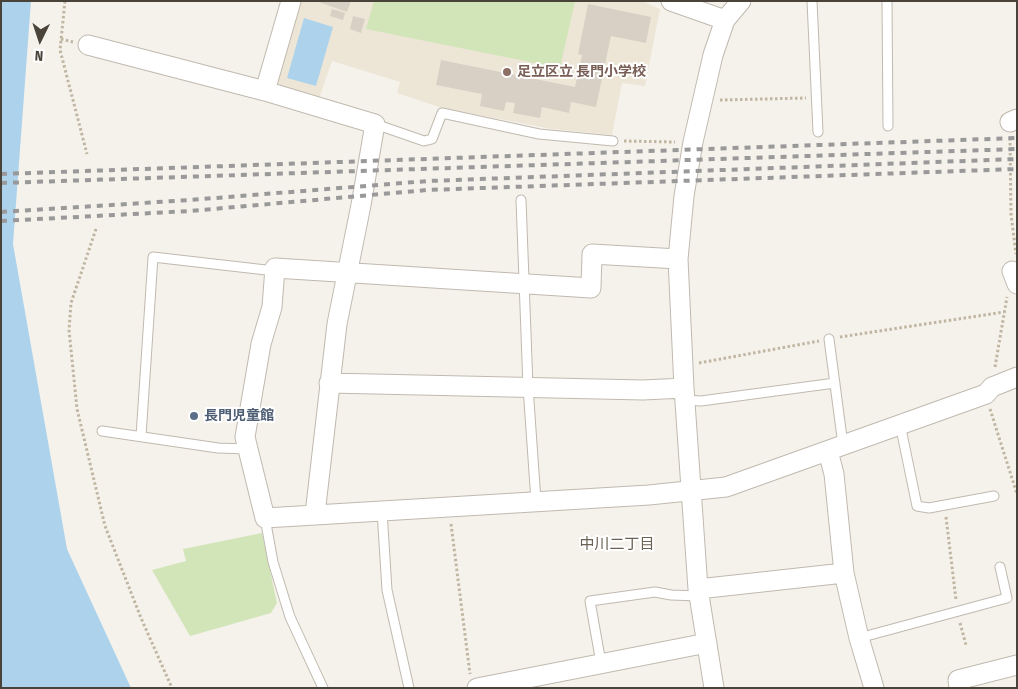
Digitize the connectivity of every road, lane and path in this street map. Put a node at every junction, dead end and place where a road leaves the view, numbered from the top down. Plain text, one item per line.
1 (65, 1) edge
2 (291, 1) edge
3 (671, 1) edge
4 (741, 1) edge
5 (812, 1) edge
6 (887, 1) edge
7 (725, 20) junction
8 (88, 45) dead end
9 (266, 90) junction
10 (817, 98) junction
11 (702, 101) junction
12 (375, 124) junction
13 (888, 126) dead end
14 (818, 132) dead end
15 (614, 141) joint
16 (693, 142) junction
17 (87, 154) dead end
18 (521, 200) dead end
19 (96, 229) dead end
20 (678, 259) junction
21 (275, 268) junction
22 (348, 272) junction
23 (525, 284) junction
24 (1004, 312) dead end
25 (829, 339) junction
26 (684, 366) junction
27 (1017, 378) edge
28 (329, 382) junction
29 (835, 383) junction
30 (528, 387) junction
31 (685, 394) junction
32 (986, 394) junction
33 (900, 424) junction
34 (102, 431) dead end
35 (141, 436) junction
36 (836, 448) junction
37 (247, 449) junction
38 (691, 491) junction
39 (1017, 494) edge
40 (994, 496) dead end
41 (536, 501) junction
42 (945, 505) junction
43 (449, 506) junction
44 (382, 510) junction
45 (315, 514) junction
46 (265, 518) junction
47 (1000, 567) dead end
48 (844, 573) junction
49 (699, 593) junction
50 (957, 611) junction
51 (859, 638) junction
52 (706, 642) junction
53 (966, 644) dead end
54 (601, 663) junction
55 (1017, 665) edge
56 (474, 683) edge
57 (172, 688) edge
58 (323, 688) edge
59 (409, 688) edge
60 (714, 688) edge
61 (874, 688) edge
62 (959, 688) edge

1 - 17 path
2 - 9 street
3 - 7 street
4 - 7 street
5 - 10 lane
6 - 13 lane
7 - 11 street
8 - 9 street
9 - 12 street
10 - 11 path
10 - 14 lane
11 - 16 street
12 - 15 lane
12 - 22 street
15 - 16 path
16 - 20 street
18 - 23 lane
19 - 57 path
20 - 23 street
20 - 26 street
21 - 22 street
21 - 35 lane
21 - 37 street
22 - 23 street
22 - 28 street
23 - 30 lane
24 - 25 path
25 - 26 path
25 - 29 lane
26 - 31 street
27 - 32 street
28 - 30 street
28 - 45 street
29 - 31 lane
29 - 36 lane
30 - 31 street
30 - 41 lane
31 - 38 street
32 - 33 street
32 - 39 path
33 - 36 street
33 - 42 lane
34 - 35 lane
35 - 37 lane
36 - 38 street
36 - 48 street
37 - 46 street
38 - 41 street
38 - 49 street
40 - 42 lane
41 - 43 street
42 - 50 path
43 - 44 street
43 - 56 path
44 - 45 street
44 - 59 lane
45 - 46 street
46 - 58 lane
47 - 50 lane
48 - 49 street
48 - 51 street
49 - 52 street
49 - 54 lane
50 - 51 lane
50 - 53 path
51 - 61 street
52 - 54 street
52 - 60 street
54 - 56 street
55 - 62 street

